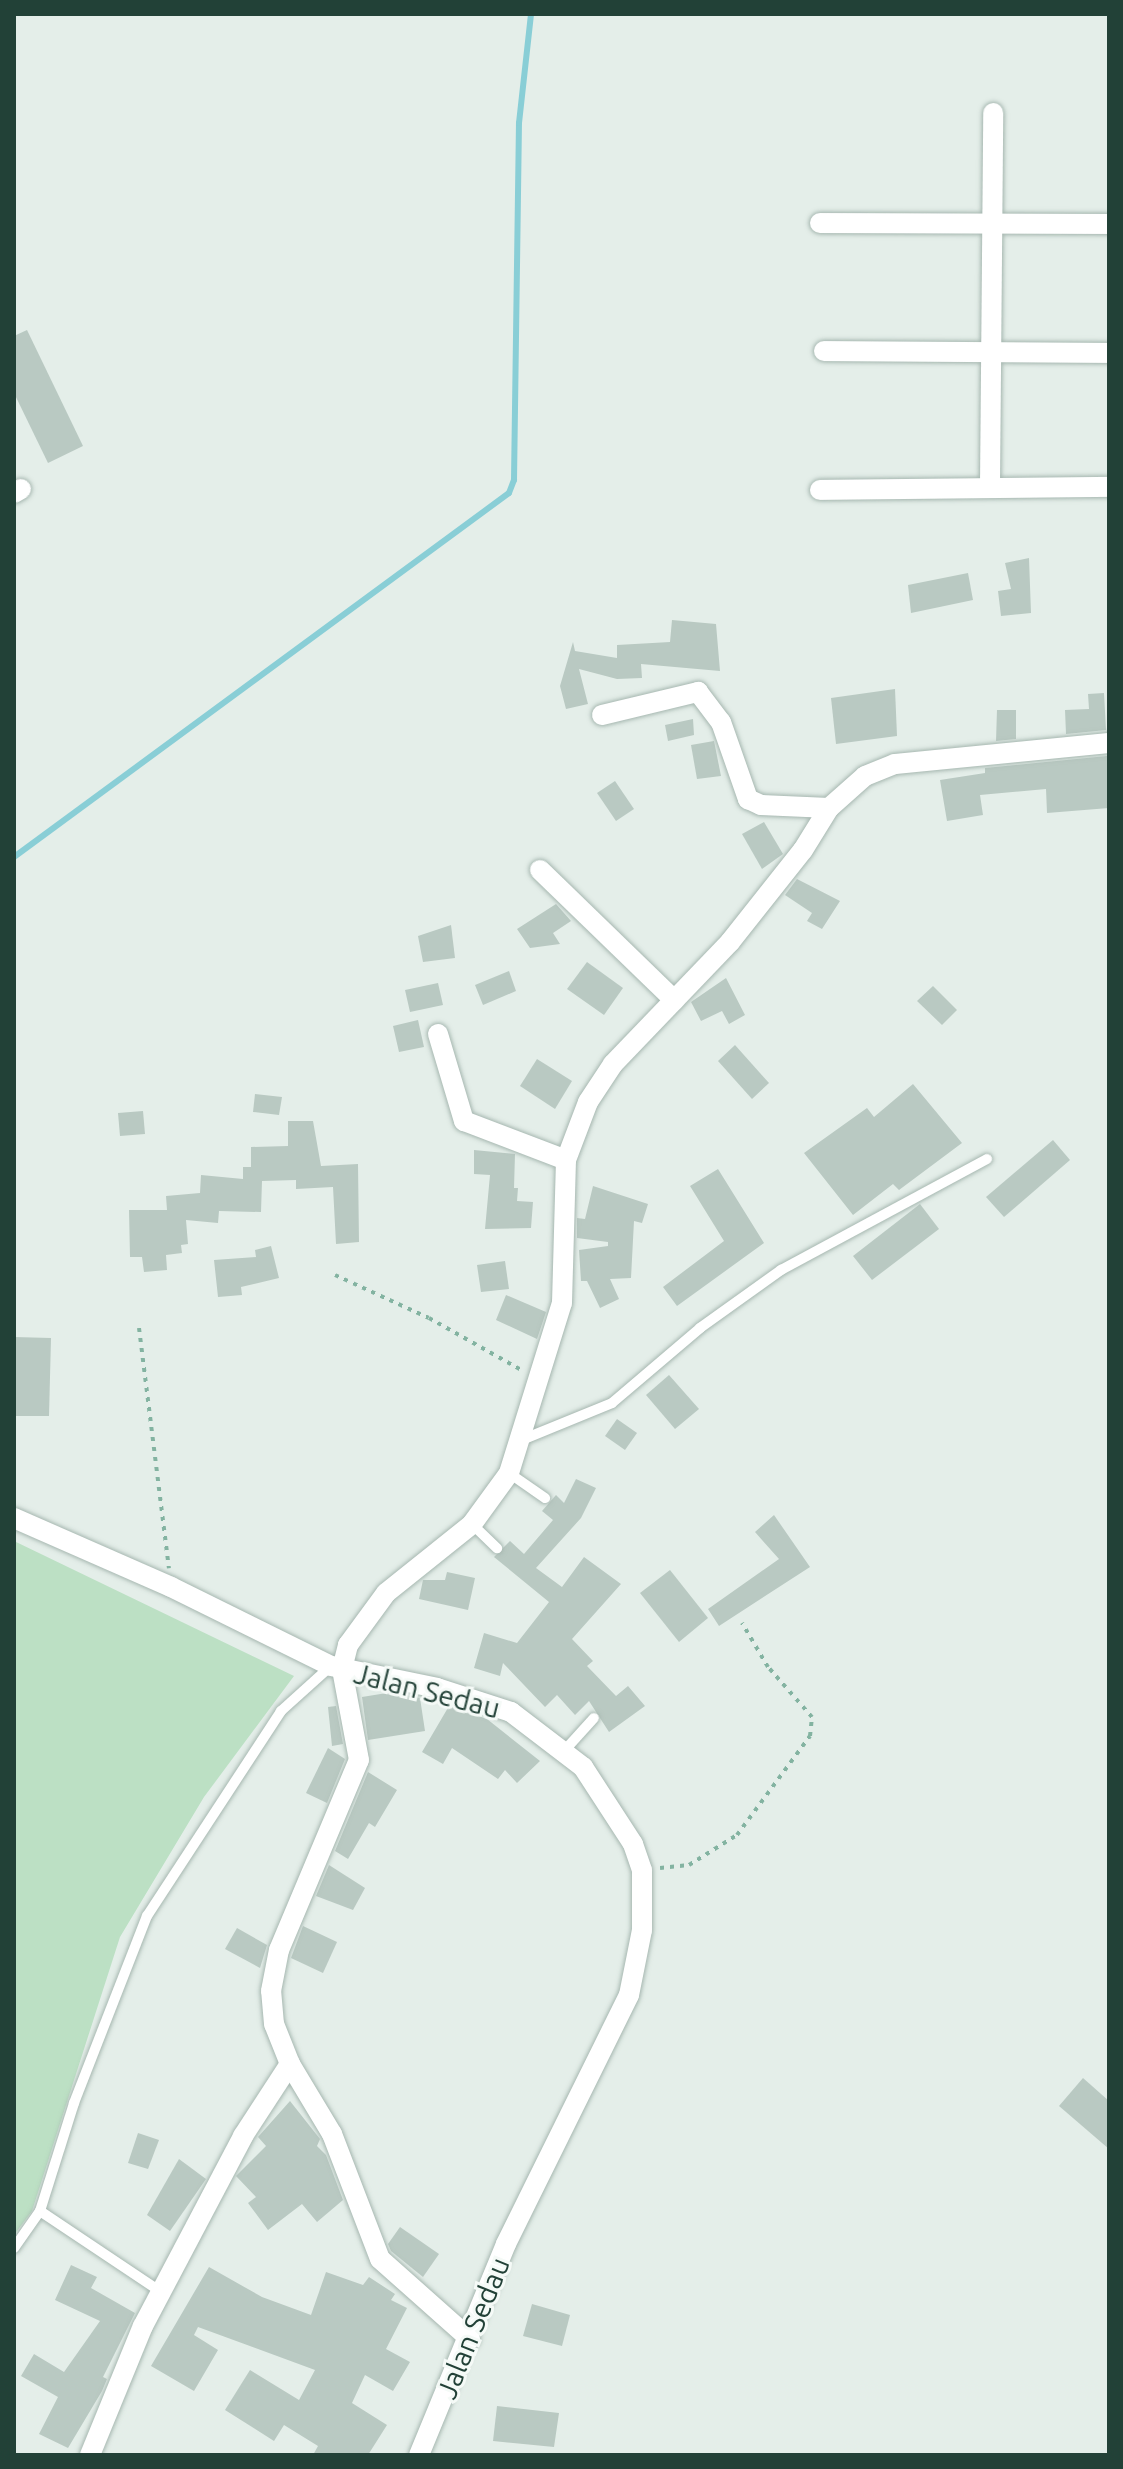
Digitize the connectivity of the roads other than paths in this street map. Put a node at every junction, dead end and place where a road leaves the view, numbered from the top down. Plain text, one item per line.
1 (993, 113) dead end
2 (820, 223) dead end
3 (992, 223) junction
4 (1109, 224) edge
5 (824, 351) dead end
6 (991, 352) junction
7 (1109, 353) edge
8 (990, 486) junction
9 (1109, 487) edge
10 (820, 490) dead end
11 (602, 715) dead end
12 (1109, 743) edge
13 (829, 808) junction
14 (540, 870) dead end
15 (674, 1000) junction
16 (438, 1034) dead end
17 (987, 1159) dead end
18 (566, 1160) junction
19 (524, 1439) junction
20 (509, 1473) junction
21 (545, 1498) dead end
22 (14, 1518) edge
23 (472, 1524) junction
24 (497, 1548) dead end
25 (337, 1667) junction
26 (594, 1718) dead end
27 (565, 1750) junction
28 (290, 2064) junction
29 (40, 2211) junction
30 (14, 2248) edge
31 (161, 2292) junction
32 (470, 2339) junction
33 (90, 2455) edge
34 (419, 2455) edge

1 - 3 street
2 - 3 street
3 - 4 street
3 - 6 street
5 - 6 street
6 - 7 street
6 - 8 street
8 - 9 street
8 - 10 street
11 - 13 street
12 - 13 street
13 - 15 street
14 - 15 street
15 - 18 street
16 - 18 street
17 - 19 lane
18 - 19 street
19 - 20 street
20 - 21 lane
20 - 23 street
22 - 25 street, Jalan Sedau
23 - 24 lane
23 - 25 street
25 - 27 street, Jalan Sedau
25 - 28 street
25 - 29 lane
26 - 27 lane
27 - 32 street, Jalan Sedau
28 - 31 street
28 - 32 street
29 - 30 lane
29 - 31 lane
31 - 33 street
32 - 34 street, Jalan Sedau

